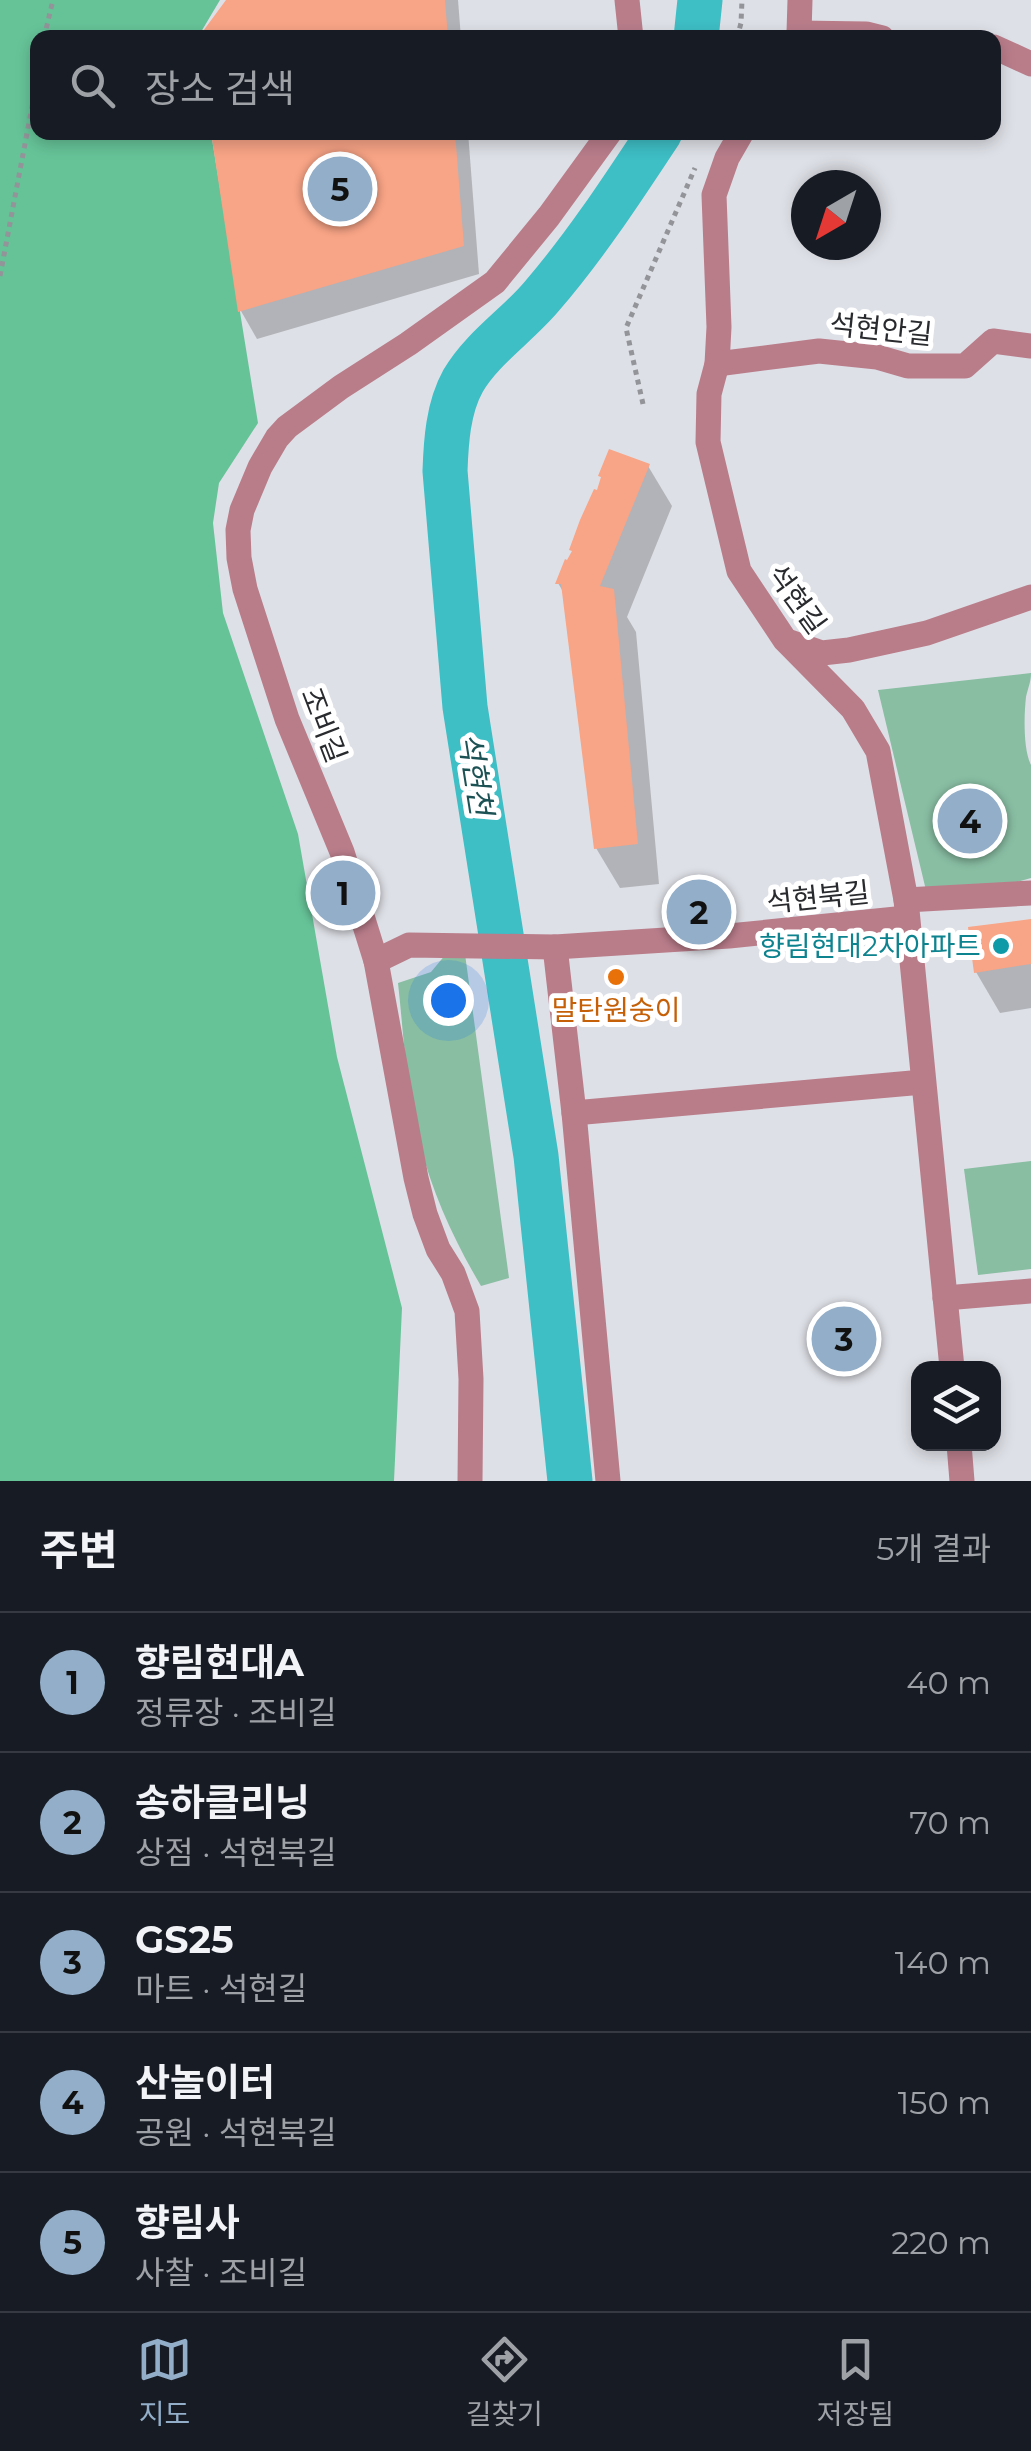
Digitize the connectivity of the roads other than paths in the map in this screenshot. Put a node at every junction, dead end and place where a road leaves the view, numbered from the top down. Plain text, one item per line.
1 (627, 0) edge
2 (800, 0) edge
3 (630, 30) edge
4 (798, 30) edge
5 (1001, 50) edge
6 (1031, 64) edge
7 (604, 140) edge
8 (737, 140) edge
9 (1031, 346) edge
10 (717, 364) junction
11 (1031, 597) edge
12 (785, 640) junction
13 (1031, 893) edge
14 (906, 909) junction
15 (555, 947) junction
16 (376, 962) junction
17 (922, 1082) junction
18 (574, 1113) junction
19 (1031, 1291) edge
20 (946, 1298) junction
21 (951, 1361) edge
22 (960, 1451) edge
23 (470, 1481) edge
24 (608, 1481) edge
25 (962, 1481) edge

1 - 3 street
2 - 4 street
5 - 6 street
7 - 16 street, 조비길
8 - 10 street, 석현길
9 - 10 street, 석현안길
10 - 12 street, 석현길
11 - 12 street
12 - 14 street, 석현길
13 - 14 street, 석현북길
14 - 15 street, 석현북길
14 - 17 street, 석현길
15 - 16 street, 석현북길
15 - 18 street
16 - 23 street, 조비길
17 - 18 street
17 - 20 street, 석현길
18 - 24 street
19 - 20 street
20 - 21 street, 석현길
22 - 25 street

